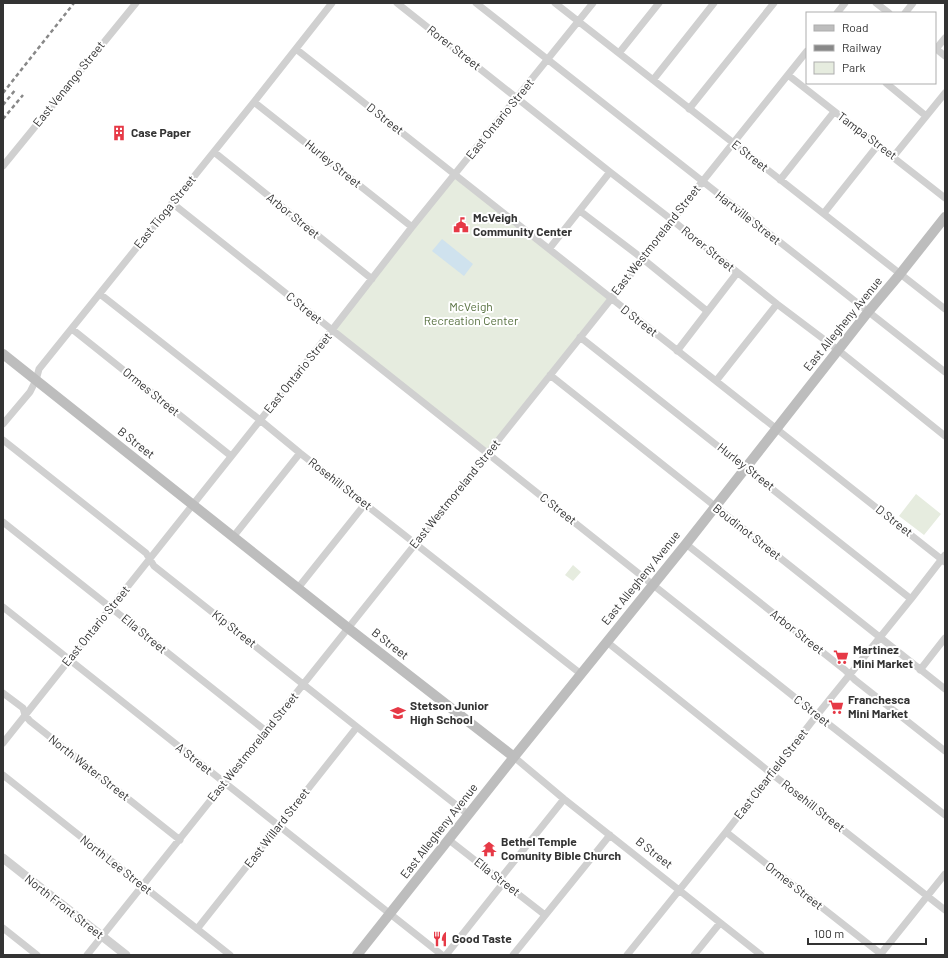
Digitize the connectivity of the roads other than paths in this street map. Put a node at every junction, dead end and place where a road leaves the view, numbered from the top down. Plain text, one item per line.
1 (136, 3) edge
2 (332, 3) edge
3 (397, 3) edge
4 (476, 3) edge
5 (555, 3) edge
6 (593, 3) edge
7 (659, 3) edge
8 (714, 3) edge
9 (774, 3) edge
10 (845, 3) edge
11 (876, 3) edge
12 (913, 3) edge
13 (838, 12) edge
14 (888, 12) edge
15 (906, 12) edge
16 (579, 22) junction
17 (945, 38) edge
18 (296, 49) junction
19 (936, 49) edge
20 (806, 52) edge
21 (619, 53) junction
22 (945, 56) edge
23 (547, 59) junction
24 (788, 75) junction
25 (653, 80) junction
26 (887, 84) edge
27 (945, 92) edge
28 (517, 98) junction
29 (254, 102) junction
30 (689, 109) junction
31 (834, 112) junction
32 (926, 116) junction
33 (734, 143) junction
34 (878, 145) junction
35 (214, 152) junction
36 (894, 157) junction
37 (3, 166) edge
38 (610, 172) junction
39 (455, 174) junction
40 (780, 180) junction
41 (702, 182) junction
42 (945, 198) edge
43 (172, 203) junction
44 (580, 211) junction
45 (824, 213) junction
46 (945, 217) edge
47 (672, 220) junction
48 (412, 228) junction
49 (549, 249) junction
50 (643, 259) junction
51 (738, 273) junction
52 (900, 274) junction
53 (372, 279) junction
54 (100, 294) junction
55 (611, 298) junction
56 (777, 304) junction
57 (945, 309) edge
58 (707, 311) junction
59 (868, 312) junction
60 (72, 329) junction
61 (332, 330) junction
62 (580, 337) junction
63 (838, 350) junction
64 (677, 351) junction
65 (3, 354) edge
66 (945, 372) edge
67 (550, 375) junction
68 (36, 380) junction
69 (716, 382) junction
70 (260, 420) junction
71 (3, 424) edge
72 (777, 428) junction
73 (945, 436) edge
74 (3, 440) edge
75 (300, 453) junction
76 (488, 453) junction
77 (231, 456) junction
78 (746, 467) junction
79 (193, 504) junction
80 (365, 504) junction
81 (715, 506) junction
82 (3, 522) edge
83 (233, 537) junction
84 (416, 543) junction
85 (686, 544) junction
86 (150, 559) junction
87 (944, 559) edge
88 (654, 584) junction
89 (298, 588) junction
90 (911, 598) junction
91 (3, 607) edge
92 (111, 608) junction
93 (348, 628) junction
94 (880, 637) junction
95 (945, 638) edge
96 (607, 642) junction
97 (69, 660) junction
98 (920, 670) junction
99 (581, 674) junction
100 (850, 675) junction
101 (303, 684) junction
102 (945, 689) edge
103 (3, 693) edge
104 (25, 715) junction
105 (817, 715) junction
106 (357, 727) junction
107 (266, 731) junction
108 (3, 743) edge
109 (945, 751) edge
110 (514, 757) junction
111 (772, 774) junction
112 (3, 775) edge
113 (225, 783) junction
114 (564, 799) junction
115 (469, 815) junction
116 (945, 815) edge
117 (279, 825) junction
118 (726, 832) junction
119 (610, 835) junction
120 (180, 840) junction
121 (449, 840) junction
122 (3, 858) edge
123 (945, 874) edge
124 (502, 881) junction
125 (142, 886) junction
126 (679, 890) junction
127 (928, 896) junction
128 (945, 910) edge
129 (390, 914) junction
130 (545, 916) junction
131 (720, 923) junction
132 (3, 928) edge
133 (197, 929) junction
134 (102, 936) junction
135 (753, 953) edge
136 (37, 955) edge
137 (87, 955) edge
138 (126, 955) edge
139 (230, 955) edge
140 (357, 955) edge
141 (442, 955) edge
142 (446, 955) edge
143 (513, 955) edge
144 (627, 955) edge
145 (694, 955) edge
146 (761, 955) edge
147 (880, 955) edge

1 - 37 street, East Venango Street
2 - 18 street, East Tioga Street
3 - 28 street, Rorer Street
4 - 23 street, Hartville Street
5 - 16 street, E Street
6 - 16 street, East Ontario Street
7 - 21 street
8 - 25 street
9 - 30 street
10 - 13 street
11 - 14 street
12 - 15 street
16 - 21 street, E Street
16 - 23 street, East Ontario Street
17 - 19 street
18 - 29 street, East Tioga Street
18 - 39 street, D Street
19 - 22 street
20 - 24 street, East Westmoreland Street
21 - 25 street, E Street
23 - 28 street, East Ontario Street
23 - 41 street, Hartville Street
24 - 31 street, Tampa Street
24 - 33 street, East Westmoreland Street
25 - 30 street, E Street
26 - 32 street
27 - 32 street
28 - 38 street, Rorer Street
28 - 39 street, East Ontario Street
29 - 35 street, East Tioga Street
29 - 48 street, Hurley Street
30 - 33 street, E Street
31 - 34 street, Tampa Street
31 - 40 street
32 - 36 street
33 - 40 street, E Street
33 - 41 street, East Westmoreland Street
34 - 36 street, Tampa Street
34 - 45 street
35 - 43 street, East Tioga Street
35 - 53 street, Arbor Street
36 - 42 street, Tampa Street
38 - 44 street
38 - 47 street, Rorer Street
39 - 48 street, East Ontario Street
39 - 49 street, D Street
40 - 45 street, E Street
41 - 47 street, East Westmoreland Street
41 - 59 street, Hartville Street
43 - 54 street, East Tioga Street
43 - 61 street, C Street
44 - 49 street
44 - 50 street
45 - 52 street, E Street
46 - 52 main road, East Allegheny Avenue
47 - 50 street, East Westmoreland Street
47 - 51 street, Rorer Street
48 - 53 street, East Ontario Street
49 - 55 street, D Street
50 - 55 street, East Westmoreland Street
50 - 58 street
51 - 56 street, Rorer Street
51 - 58 street
52 - 57 street, E Street
52 - 59 main road, East Allegheny Avenue
53 - 61 street, East Ontario Street
54 - 60 street, East Tioga Street
54 - 70 street, Rosehill Street
55 - 62 street, East Westmoreland Street
55 - 64 street, D Street
56 - 63 street, Rorer Street
56 - 69 street
58 - 64 street
59 - 63 main road, East Allegheny Avenue
59 - 66 street, Hartville Street
60 - 68 street, East Tioga Street
60 - 77 street, Ormes Street
61 - 70 street, East Ontario Street
61 - 76 street, C Street
62 - 67 street, East Westmoreland Street
62 - 78 street, Hurley Street
63 - 72 main road, East Allegheny Avenue
63 - 73 street, Rorer Street
64 - 69 street, D Street
65 - 68 main road, B Street
67 - 76 street, East Westmoreland Street
67 - 81 street, Boudinot Street
68 - 71 street, East Tioga Street
68 - 79 main road, B Street
69 - 72 street, D Street
70 - 75 street, Rosehill Street
70 - 77 street, East Ontario Street
72 - 78 main road, East Allegheny Avenue
72 - 87 street, D Street
74 - 86 street, Kip Street
75 - 80 street, Rosehill Street
75 - 83 street
76 - 84 street, East Westmoreland Street
76 - 88 street, C Street
77 - 79 street, East Ontario Street
78 - 81 main road, East Allegheny Avenue
78 - 90 street, Hurley Street
79 - 83 main road, B Street
79 - 86 street, East Ontario Street
80 - 84 street, Rosehill Street
80 - 89 street
81 - 85 main road, East Allegheny Avenue
81 - 94 street, Boudinot Street
82 - 92 street, Ella Street
83 - 89 main road, B Street
84 - 93 street, East Westmoreland Street
84 - 99 street, Rosehill Street
85 - 88 main road, East Allegheny Avenue
85 - 100 street, Arbor Street
86 - 92 street, East Ontario Street
86 - 101 street, Kip Street
87 - 90 street, East Clearfield Street
88 - 96 main road, East Allegheny Avenue
88 - 105 street, C Street
89 - 93 main road, B Street
90 - 94 street, East Clearfield Street
91 - 97 street, A Street
92 - 97 street, East Ontario Street
92 - 107 street, Ella Street
93 - 101 street, East Westmoreland Street
93 - 110 main road, B Street
94 - 98 street, Boudinot Street
94 - 100 street, East Clearfield Street
95 - 98 street
96 - 99 main road, East Allegheny Avenue
96 - 111 street, Rosehill Street
97 - 104 street, East Ontario Street
97 - 113 street, A Street
98 - 102 street, Boudinot Street
99 - 110 main road, East Allegheny Avenue
100 - 105 street, East Clearfield Street
100 - 109 street, Arbor Street
101 - 106 street, Kip Street
101 - 107 street, East Westmoreland Street
103 - 104 street, North Water Street
104 - 108 street, East Ontario Street
104 - 120 street, North Water Street
105 - 111 street, East Clearfield Street
105 - 116 street, C Street
106 - 115 street, Kip Street
106 - 117 street, East Willard Street
107 - 113 street, East Westmoreland Street
110 - 114 street, B Street
110 - 115 main road, East Allegheny Avenue
111 - 118 street, East Clearfield Street
111 - 127 street, Rosehill Street
112 - 125 street, North Lee Street
113 - 117 street, A Street
113 - 120 street, East Westmoreland Street
114 - 119 street, B Street
114 - 124 street
115 - 121 main road, East Allegheny Avenue
117 - 129 street, A Street
117 - 133 street, East Willard Street
118 - 126 street, East Clearfield Street
118 - 147 street, Ormes Street
119 - 126 street, B Street
119 - 130 street
120 - 125 street, East Westmoreland Street
121 - 124 street, Ella Street
121 - 129 main road, East Allegheny Avenue
122 - 134 street, North Front Street
123 - 127 street
124 - 130 street, Ella Street
124 - 142 street
125 - 133 street, North Lee Street
125 - 134 street, East Westmoreland Street
126 - 131 street, B Street
126 - 144 street, East Clearfield Street
127 - 128 street, Rosehill Street
127 - 147 street
129 - 140 main road, East Allegheny Avenue
129 - 141 street, A Street
130 - 143 street
131 - 135 street, B Street
131 - 145 street
132 - 136 street
133 - 139 street, North Lee Street
134 - 137 street, East Westmoreland Street
134 - 138 street, North Front Street
135 - 146 street, B Street

